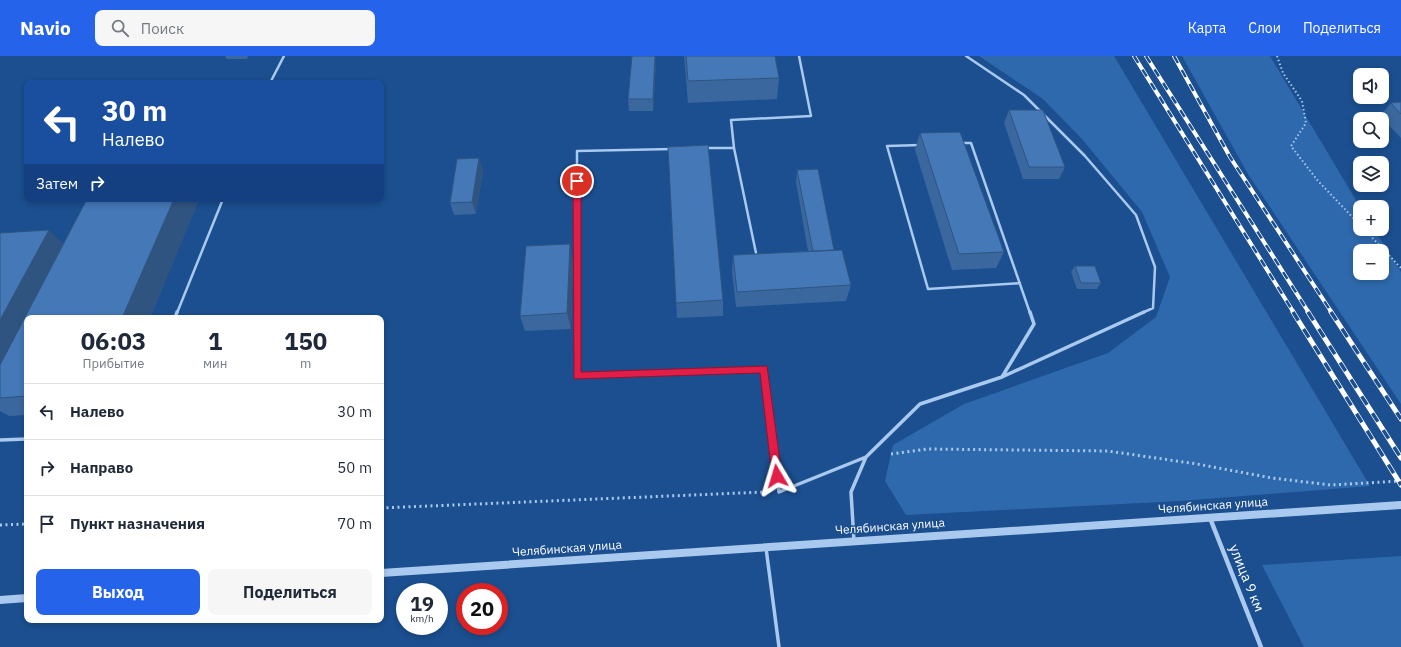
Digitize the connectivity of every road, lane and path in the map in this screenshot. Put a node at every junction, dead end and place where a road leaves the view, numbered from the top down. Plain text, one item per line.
1 (284, 56) edge
2 (799, 56) edge
3 (966, 56) edge
4 (1277, 56) edge
5 (272, 80) edge
6 (955, 143) edge
7 (925, 144) edge
8 (702, 148) edge
9 (734, 148) junction
10 (679, 149) edge
11 (222, 202) edge
12 (1353, 218) edge
13 (1371, 236) edge
14 (756, 253) edge
15 (1401, 268) edge
16 (1020, 283) junction
17 (176, 315) edge
18 (1002, 377) junction
19 (24, 439) edge
20 (0, 440) edge
21 (866, 457) junction
22 (1401, 481) edge
23 (779, 492) junction
24 (1401, 505) edge
25 (384, 508) edge
26 (1210, 517) junction
27 (24, 524) edge
28 (0, 525) edge
29 (854, 541) junction
30 (766, 546) junction
31 (384, 573) edge
32 (24, 598) edge
33 (0, 600) edge
34 (779, 647) edge
35 (1261, 647) edge

1 - 5 lane
2 - 9 lane
3 - 18 lane
4 - 12 path
6 - 16 lane
7 - 16 lane
8 - 9 lane
9 - 14 lane
10 - 23 lane
11 - 17 lane
13 - 15 path
16 - 18 lane
18 - 21 lane
19 - 20 lane
21 - 22 path
21 - 23 lane
21 - 29 lane
23 - 25 path
24 - 26 street, Челябинская улица
26 - 29 street, Челябинская улица
26 - 35 street, улица 9 км
27 - 28 path
29 - 30 street, Челябинская улица
30 - 31 street, Челябинская улица
30 - 34 lane
32 - 33 street

